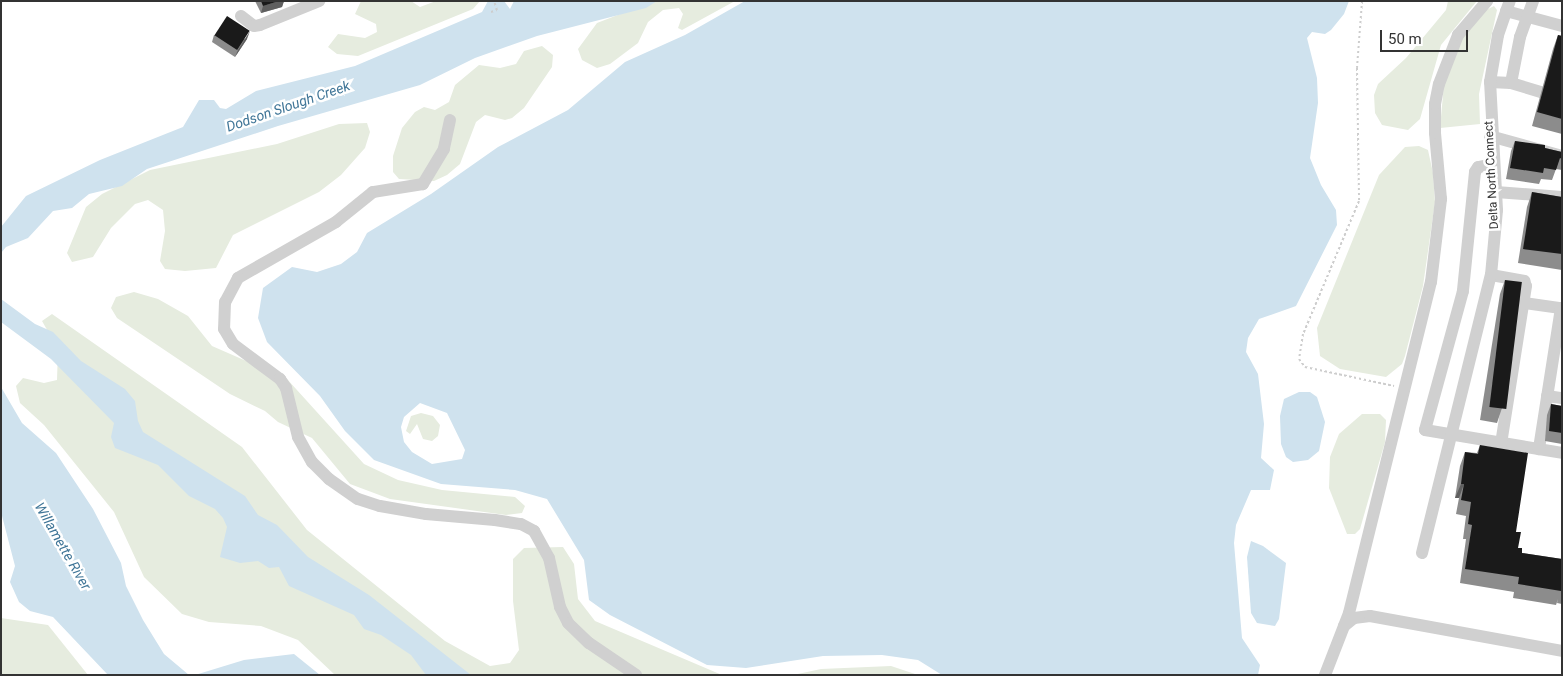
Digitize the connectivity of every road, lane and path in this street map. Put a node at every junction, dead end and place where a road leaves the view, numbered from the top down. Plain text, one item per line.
1 (319, 1) edge
2 (494, 1) edge
3 (1362, 1) edge
4 (1486, 1) edge
5 (1533, 1) edge
6 (1508, 6) edge
7 (491, 12) dead end
8 (241, 16) dead end
9 (1527, 17) junction
10 (1562, 26) edge
11 (1490, 82) junction
12 (1511, 84) junction
13 (1542, 92) edge
14 (450, 120) dead end
15 (1490, 136) junction
16 (1562, 156) edge
17 (1494, 164) junction
18 (1496, 192) junction
19 (1562, 197) edge
20 (1491, 276) junction
21 (1524, 303) junction
22 (1406, 389) junction
23 (1548, 396) junction
24 (1562, 398) edge
25 (1452, 436) junction
26 (1501, 444) junction
27 (1539, 449) junction
28 (1562, 453) edge
29 (1422, 553) dead end
30 (1344, 626) junction
31 (1562, 651) edge
32 (636, 675) edge
33 (1325, 675) edge

1 - 8 street
2 - 7 path
3 - 22 path
4 - 22 street
5 - 9 street
6 - 9 street
6 - 11 street, Delta North Connect
9 - 10 street
9 - 12 street
11 - 12 street
11 - 15 street, Delta North Connect
12 - 13 street
14 - 32 street
15 - 16 street
15 - 17 street, Delta North Connect
17 - 18 street, Delta North Connect
17 - 25 street
18 - 19 street
18 - 20 street, Delta North Connect
20 - 21 street
20 - 25 street, Delta North Connect
21 - 23 street
21 - 26 street
22 - 30 street
23 - 24 street
23 - 27 street
25 - 26 street
25 - 29 street, Delta North Connect
26 - 27 street
27 - 28 street
30 - 31 street
30 - 33 street

